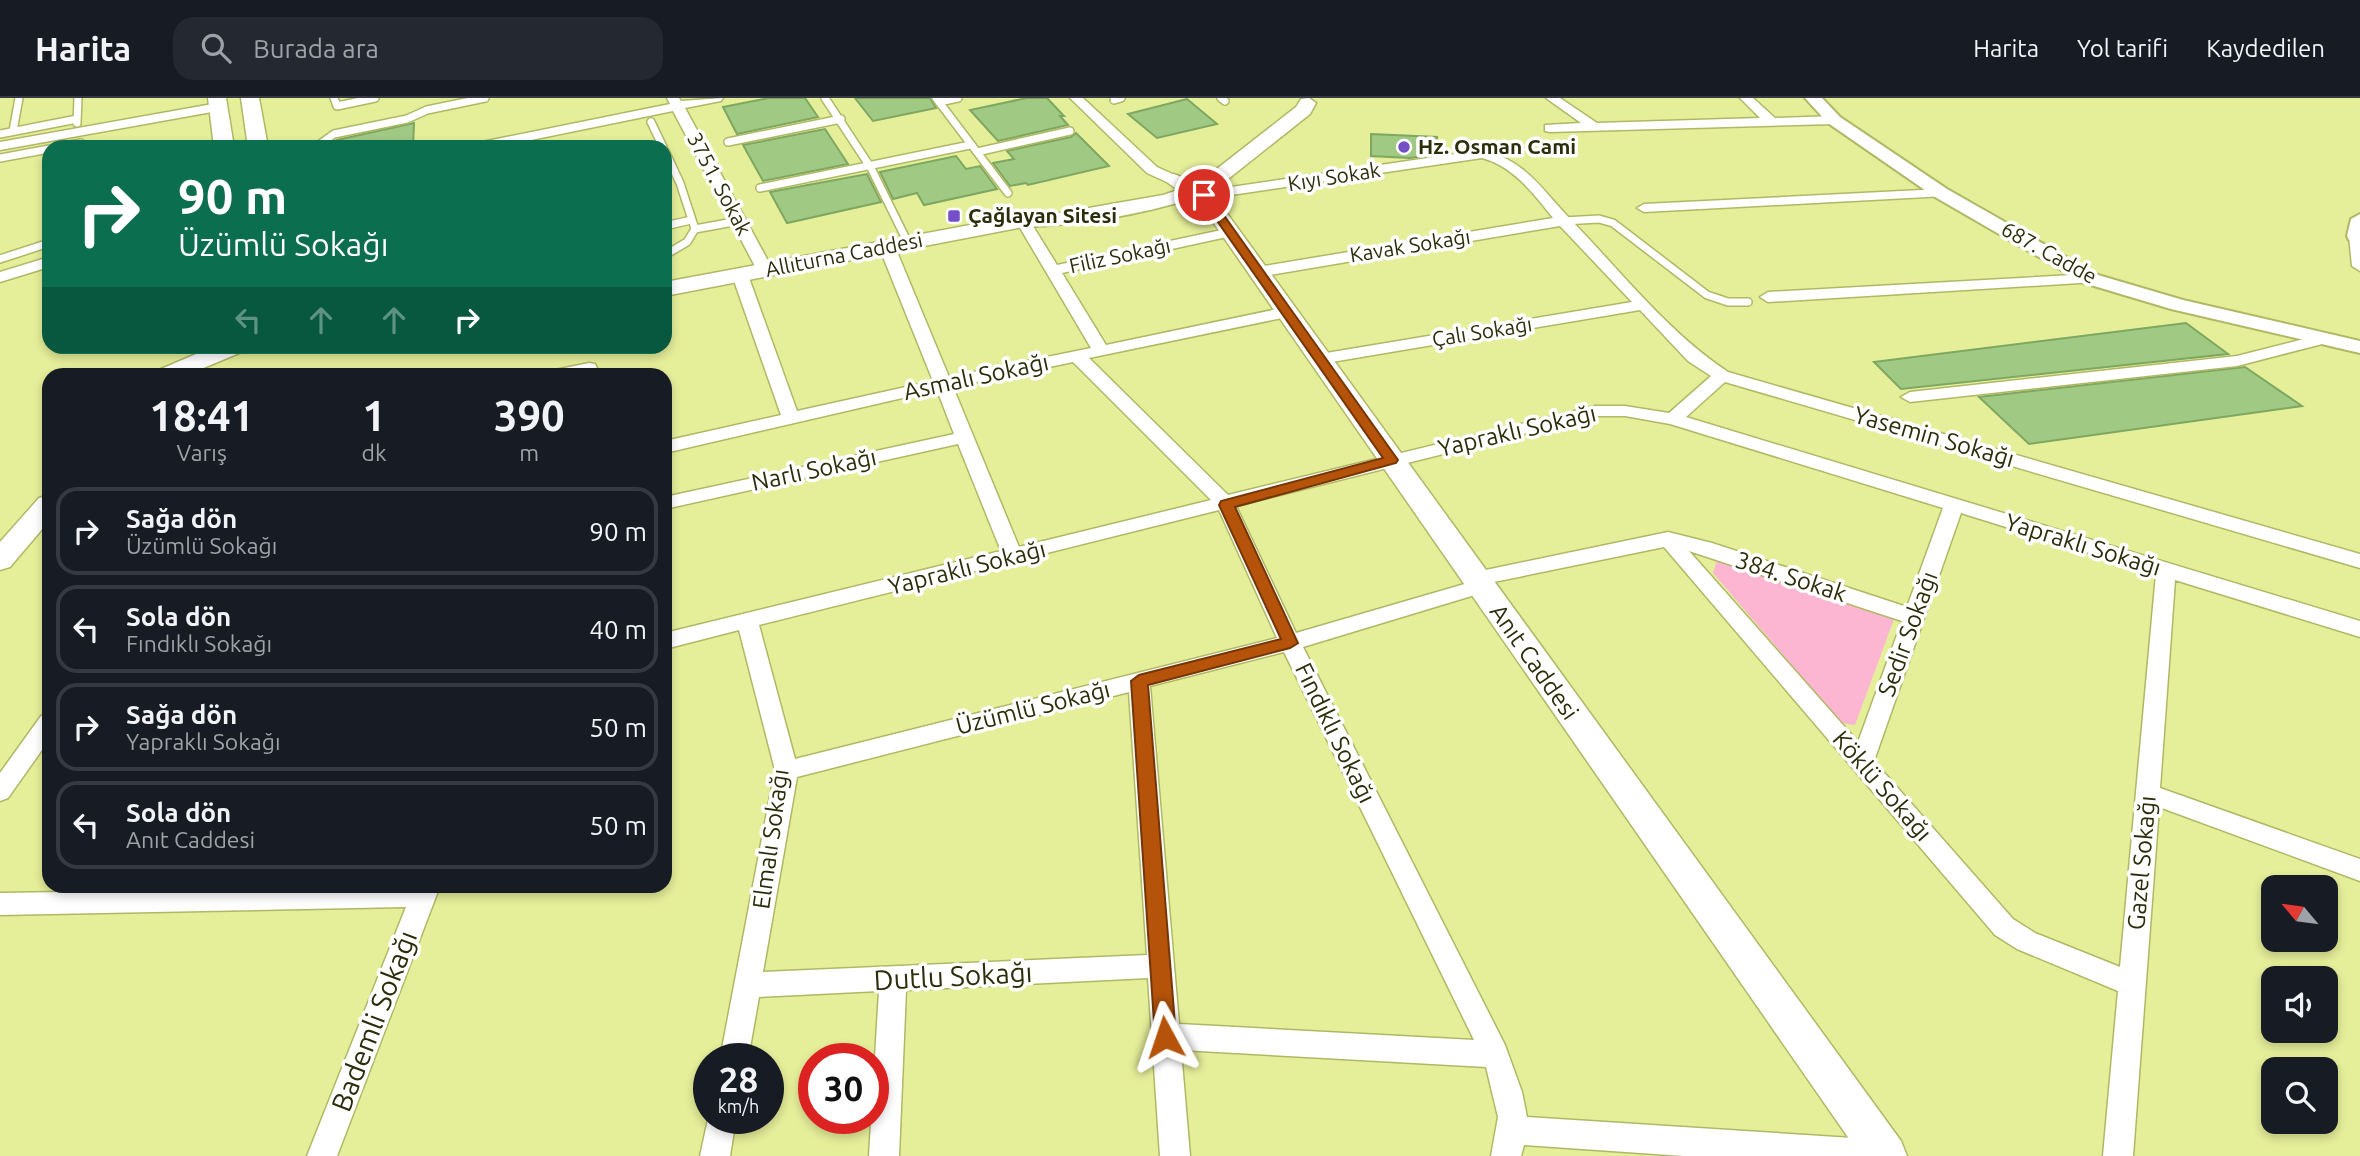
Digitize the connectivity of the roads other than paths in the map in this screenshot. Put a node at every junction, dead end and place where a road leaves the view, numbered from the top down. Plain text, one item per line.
1 (19, 98) edge
2 (78, 98) edge
3 (334, 98) edge
4 (375, 98) edge
5 (485, 98) edge
6 (717, 98) edge
7 (825, 98) edge
8 (958, 98) edge
9 (1076, 98) edge
10 (1552, 98) edge
11 (1746, 98) edge
12 (1813, 98) edge
13 (250, 99) edge
14 (938, 100) edge
15 (1311, 100) edge
16 (218, 102) edge
17 (675, 102) edge
18 (841, 118) junction
19 (1834, 120) junction
20 (651, 122) dead end
21 (1772, 122) junction
22 (1595, 127) junction
23 (1550, 128) dead end
24 (13, 131) junction
25 (78, 131) junction
26 (1070, 131) dead end
27 (0, 134) edge
28 (67, 140) edge
29 (223, 140) edge
30 (257, 140) edge
31 (323, 140) edge
32 (508, 140) edge
33 (660, 140) edge
34 (728, 142) dead end
35 (970, 145) junction
36 (0, 146) edge
37 (42, 150) edge
38 (977, 152) junction
39 (1219, 153) dead end
40 (0, 158) edge
41 (868, 164) junction
42 (672, 166) edge
43 (1193, 183) junction
44 (760, 188) dead end
45 (1008, 193) dead end
46 (1941, 193) junction
47 (1644, 208) dead end
48 (691, 220) junction
49 (1023, 221) junction
50 (1563, 221) junction
51 (739, 222) junction
52 (672, 224) edge
53 (2358, 227) edge
54 (695, 229) junction
55 (1231, 232) junction
56 (42, 245) edge
57 (897, 245) junction
58 (672, 252) edge
59 (0, 259) edge
60 (42, 264) edge
61 (2360, 266) edge
62 (765, 270) junction
63 (1051, 271) junction
64 (1258, 272) junction
65 (740, 275) junction
66 (0, 277) edge
67 (2091, 279) junction
68 (672, 288) edge
69 (1768, 296) dead end
70 (1748, 302) dead end
71 (1644, 305) junction
72 (1287, 312) junction
73 (2324, 339) junction
74 (2360, 347) edge
75 (1101, 351) junction
76 (187, 354) edge
77 (217, 354) edge
78 (1077, 356) junction
79 (1320, 359) junction
80 (174, 368) edge
81 (183, 368) edge
82 (1722, 376) junction
83 (942, 384) junction
84 (1910, 397) dead end
85 (791, 418) junction
86 (1673, 419) junction
87 (964, 437) junction
88 (672, 445) edge
89 (1391, 460) junction
90 (672, 501) edge
91 (1227, 505) junction
92 (1954, 505) junction
93 (42, 511) edge
94 (1668, 539) junction
95 (1013, 556) junction
96 (0, 560) edge
97 (2360, 561) edge
98 (2166, 570) junction
99 (1478, 583) junction
100 (1914, 617) junction
101 (747, 621) junction
102 (2360, 629) edge
103 (672, 639) edge
104 (1290, 643) junction
105 (1139, 681) junction
106 (42, 732) edge
107 (1862, 762) junction
108 (786, 770) junction
109 (0, 790) edge
110 (2147, 793) junction
111 (2360, 870) edge
112 (177, 893) edge
113 (424, 893) edge
114 (0, 904) edge
115 (1159, 966) junction
116 (893, 978) junction
117 (2132, 984) junction
118 (747, 985) junction
119 (1165, 1037) junction
120 (737, 1043) edge
121 (1495, 1054) junction
122 (719, 1134) edge
123 (1510, 1143) edge
124 (1885, 1155) edge
125 (321, 1156) edge
126 (715, 1156) edge
127 (884, 1156) edge
128 (1175, 1156) edge
129 (2118, 1156) edge

1 - 24 lane
2 - 25 lane
3 - 4 lane
5 - 31 lane
6 - 17 street
7 - 18 lane
8 - 14 lane
9 - 43 street
10 - 22 street
11 - 21 street
12 - 19 street, 687. Cadde
13 - 16 main road
13 - 30 main road
14 - 35 lane
15 - 39 main road, Allıturna Caddesi
15 - 43 main road, Allıturna Caddesi
16 - 25 street
16 - 29 main road
17 - 32 street
17 - 51 street, 3751. Sokak
18 - 34 lane
18 - 41 lane
19 - 21 street
19 - 46 street, 687. Cadde
20 - 33 lane
21 - 22 street
22 - 23 street
24 - 25 lane
24 - 27 lane
25 - 28 lane
25 - 36 street
26 - 38 lane
35 - 38 lane
35 - 41 lane
37 - 40 lane
38 - 45 lane
41 - 44 lane
41 - 57 lane
42 - 48 lane
43 - 49 main road, Allıturna Caddesi
43 - 50 street, Kıyı Sokak
43 - 55 main road, Anıt Caddesi
46 - 47 street
46 - 67 street, 687. Cadde
48 - 52 lane
48 - 54 lane
49 - 57 main road, Allıturna Caddesi
49 - 63 street
50 - 64 street, Kavak Sokağı
50 - 70 lane
50 - 71 street, Yasemin Sokağı
51 - 54 lane
51 - 62 street, 3751. Sokak
53 - 61 street
54 - 58 lane
55 - 63 street, Filiz Sokağı
55 - 64 main road, Anıt Caddesi
56 - 59 lane
57 - 62 main road, Allıturna Caddesi
57 - 83 street
60 - 66 street
62 - 65 main road, Allıturna Caddesi
63 - 75 street
64 - 72 main road, Anıt Caddesi
65 - 68 main road, Allıturna Caddesi
65 - 85 street
67 - 69 street
67 - 73 street, 687. Cadde
71 - 79 street, Çalı Sokağı
71 - 82 street, Yasemin Sokağı
72 - 75 street, Asmalı Sokağı
72 - 79 main road, Anıt Caddesi
73 - 74 street, 687. Cadde
73 - 84 street
75 - 78 street, Asmalı Sokağı
76 - 80 main road
77 - 81 main road
78 - 83 street, Asmalı Sokağı
78 - 91 street, Fındıklı Sokağı
79 - 89 main road, Anıt Caddesi
82 - 86 street
82 - 97 street, Yasemin Sokağı
83 - 85 street, Asmalı Sokağı
83 - 87 street
85 - 88 street, Asmalı Sokağı
86 - 89 street, Yapraklı Sokağı
86 - 92 street, Yapraklı Sokağı
87 - 90 street, Narlı Sokağı
87 - 95 street
89 - 91 street, Yapraklı Sokağı
89 - 99 main road, Anıt Caddesi
91 - 95 street, Yapraklı Sokağı
91 - 104 street, Fındıklı Sokağı
92 - 98 street, Yapraklı Sokağı
92 - 100 street, Sedir Sokağı
93 - 96 main road
94 - 99 street, Üzümlü Sokağı
94 - 100 street, 384. Sokak
94 - 107 street, Köklü Sokağı
95 - 101 street, Yapraklı Sokağı
98 - 102 street, Yapraklı Sokağı
98 - 110 street, Gazel Sokağı
99 - 104 street, Üzümlü Sokağı
99 - 124 main road, Anıt Caddesi
100 - 107 street, Sedir Sokağı
101 - 103 street, Yapraklı Sokağı
101 - 108 street, Elmalı Sokağı
104 - 105 street, Üzümlü Sokağı
104 - 121 street, Fındıklı Sokağı
105 - 108 street, Üzümlü Sokağı
105 - 115 street
106 - 109 street
107 - 117 street, Köklü Sokağı
108 - 118 street, Elmalı Sokağı
110 - 111 street
110 - 117 street, Gazel Sokağı
112 - 114 street
113 - 125 street, Bademli Sokağı
115 - 116 street, Dutlu Sokağı
115 - 119 street
116 - 118 street, Dutlu Sokağı
116 - 127 street
117 - 129 street, Gazel Sokağı
118 - 120 street, Elmalı Sokağı
119 - 121 street
119 - 128 street
121 - 123 street, Fındıklı Sokağı
122 - 126 street
123 - 124 street

